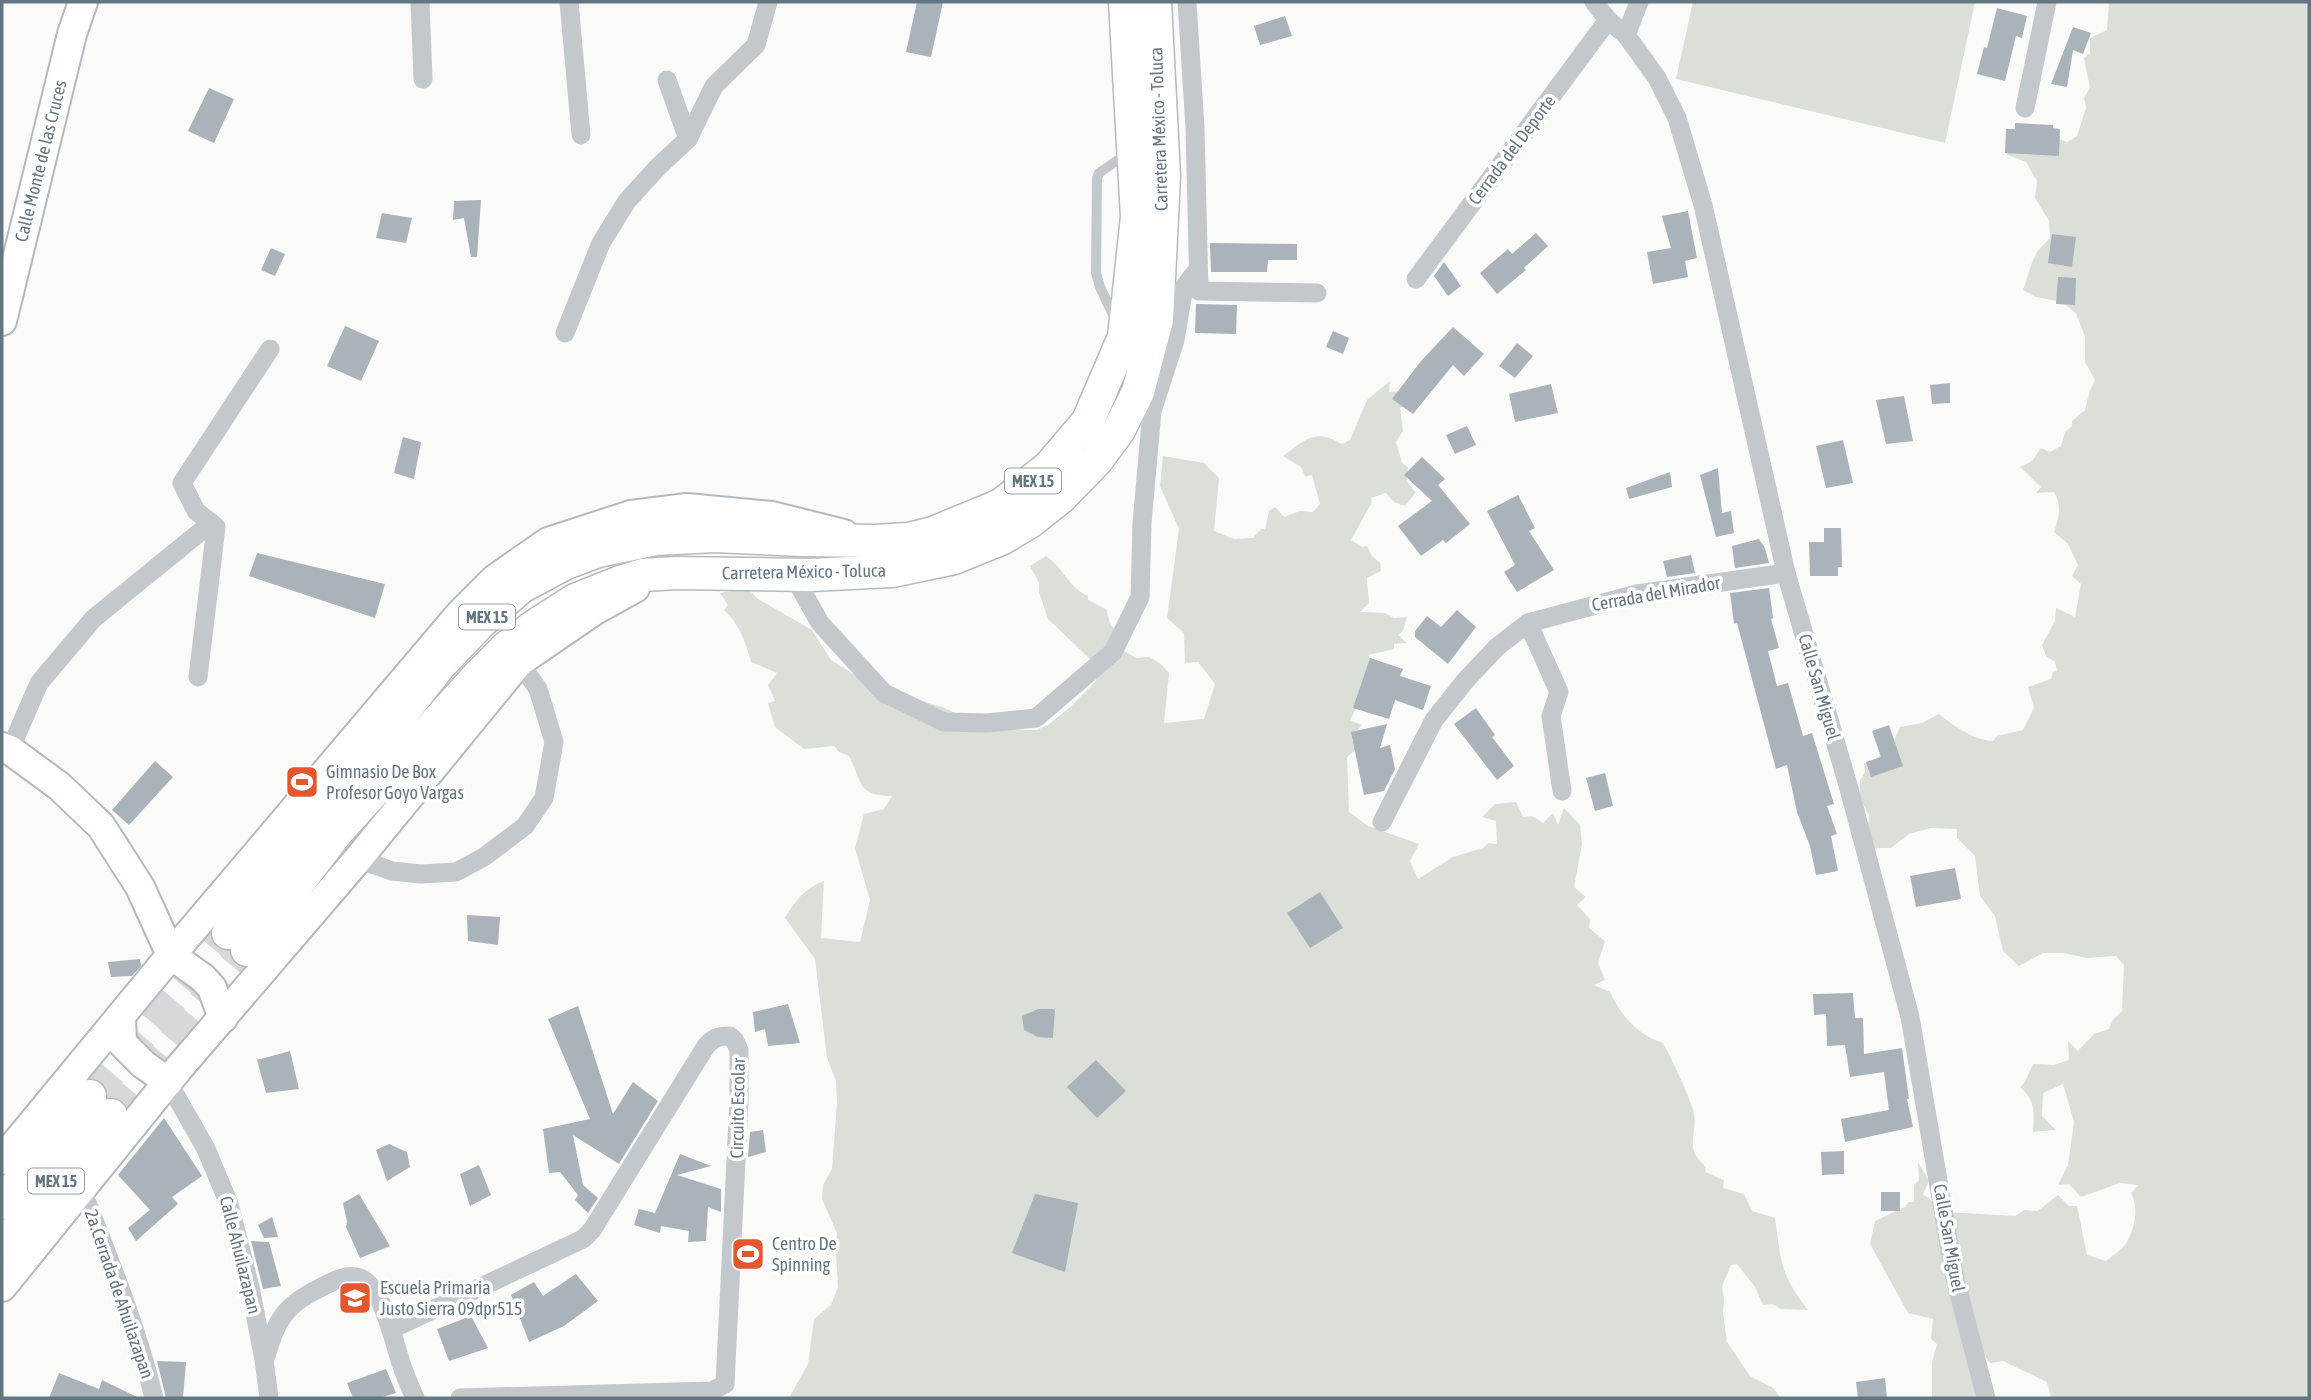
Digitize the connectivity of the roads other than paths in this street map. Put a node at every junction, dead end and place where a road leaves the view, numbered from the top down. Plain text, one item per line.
1 (83, 2) edge
2 (420, 2) edge
3 (569, 2) edge
4 (768, 2) edge
5 (1125, 2) edge
6 (1155, 2) edge
7 (1187, 2) edge
8 (1594, 2) edge
9 (1639, 2) edge
10 (2047, 2) edge
11 (1608, 20) junction
12 (1626, 35) junction
13 (423, 79) dead end
14 (667, 80) dead end
15 (2025, 108) dead end
16 (581, 135) dead end
17 (688, 139) junction
18 (1198, 269) junction
19 (1416, 279) dead end
20 (1317, 293) dead end
21 (2, 321) edge
22 (565, 333) dead end
23 (270, 349) dead end
24 (211, 523) junction
25 (874, 541) junction
26 (1786, 573) junction
27 (662, 574) junction
28 (793, 575) junction
29 (1528, 623) junction
30 (519, 662) junction
31 (198, 677) dead end
32 (6, 748) edge
33 (1562, 792) dead end
34 (1382, 822) dead end
35 (358, 859) junction
36 (171, 956) junction
37 (121, 1016) junction
38 (223, 1018) junction
39 (168, 1082) junction
40 (2, 1160) edge
41 (82, 1190) junction
42 (2, 1203) edge
43 (2, 1247) edge
44 (2, 1287) edge
45 (391, 1329) junction
46 (264, 1360) junction
47 (154, 1398) edge
48 (269, 1398) edge
49 (415, 1398) edge
50 (460, 1398) edge
51 (1986, 1398) edge

1 - 21 street, Calle Monte de las Cruces
2 - 13 street
3 - 16 street
4 - 17 street
5 - 25 main road, Carretera México - Toluca / MEX 15
6 - 28 main road, Carretera México - Toluca / MEX 15
7 - 18 street
8 - 11 street, Calle San Miguel
9 - 12 street
10 - 15 street
11 - 12 street, Calle San Miguel
11 - 19 street, Cerrada del Deporte
12 - 26 street, Calle San Miguel
14 - 17 street
17 - 22 street
18 - 20 street
18 - 28 street
23 - 24 street
24 - 31 street
24 - 32 street
25 - 27 main road, Carretera México - Toluca / MEX 15
25 - 36 street
26 - 29 street, Cerrada del Mirador
26 - 51 street, Calle San Miguel
27 - 28 main road, Carretera México - Toluca / MEX 15
27 - 30 street
29 - 33 street
29 - 34 street, Cerrada del Mirador
30 - 35 street
30 - 35 street
32 - 36 street
35 - 38 street
36 - 37 street
36 - 38 street
37 - 39 street
37 - 40 street
38 - 39 street
39 - 41 street
39 - 46 street, Calle Ahuilazapan
41 - 44 street
41 - 47 street, 2a.Cerrada de Ahuilazapan
42 - 43 main road, MEX 15
45 - 46 street
45 - 49 street
45 - 50 street, Circuito Escolar
46 - 48 street, Calle Ahuilazapan

